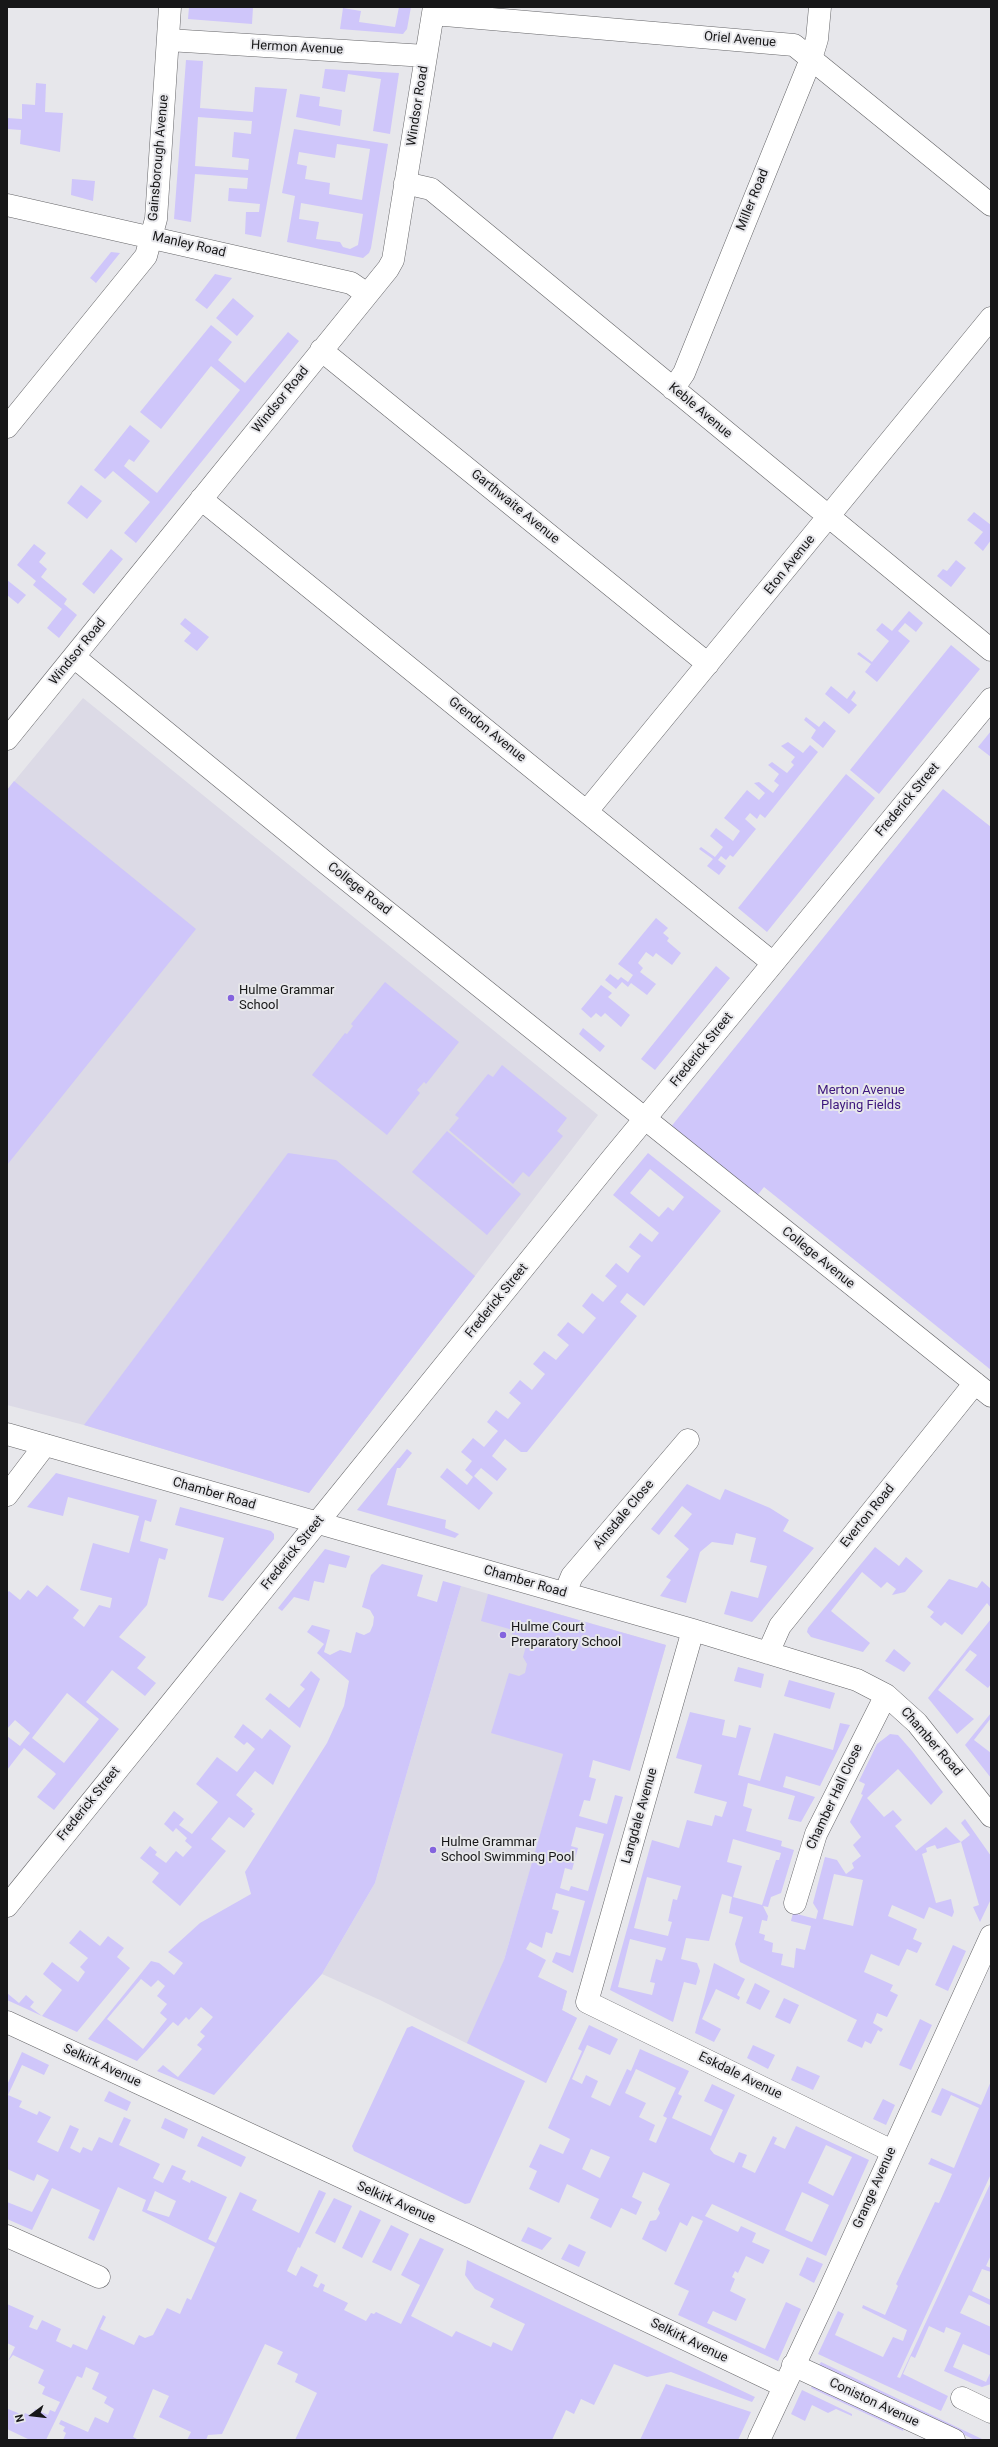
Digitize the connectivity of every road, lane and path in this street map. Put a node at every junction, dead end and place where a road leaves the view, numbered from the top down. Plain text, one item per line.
1 (170, 7) edge
2 (820, 7) edge
3 (434, 10) edge
4 (168, 40) junction
5 (426, 56) junction
6 (811, 59) junction
7 (405, 183) junction
8 (7, 205) edge
9 (991, 205) edge
10 (152, 236) junction
11 (367, 294) junction
12 (991, 318) edge
13 (322, 350) junction
14 (673, 389) junction
15 (7, 427) edge
16 (201, 498) junction
17 (828, 518) junction
18 (991, 650) edge
19 (74, 657) junction
20 (708, 664) junction
21 (991, 699) edge
22 (7, 739) edge
23 (587, 811) junction
24 (773, 963) junction
25 (645, 1119) junction
26 (983, 1390) edge
27 (7, 1434) edge
28 (688, 1440) dead end
29 (45, 1445) junction
30 (7, 1495) edge
31 (317, 1523) junction
32 (565, 1593) junction
33 (693, 1630) junction
34 (768, 1653) junction
35 (886, 1695) junction
36 (991, 1816) edge
37 (794, 1903) dead end
38 (7, 1906) edge
39 (991, 1936) edge
40 (587, 2002) joint
41 (7, 2022) edge
42 (892, 2151) junction
43 (7, 2236) edge
44 (99, 2277) dead end
45 (793, 2365) junction
46 (784, 2386) junction
47 (962, 2398) dead end
48 (991, 2412) edge
49 (759, 2440) edge
50 (954, 2440) edge

1 - 4 street, Gainsborough Avenue
2 - 6 street, Miller Road
3 - 5 street, Windsor Road
3 - 6 street, Oriel Avenue
4 - 5 street, Hermon Avenue
4 - 10 street, Gainsborough Avenue
5 - 7 street, Windsor Road
6 - 9 street, Oriel Avenue
6 - 14 street, Miller Road
7 - 11 street, Windsor Road
7 - 14 street, Keble Avenue
8 - 10 street, Manley Road
10 - 11 street, Manley Road
10 - 15 street, Gainsborough Avenue
11 - 13 street, Windsor Road
12 - 17 street, Eton Avenue
13 - 16 street, Windsor Road
13 - 20 street, Garthwaite Avenue
14 - 17 street, Keble Avenue
16 - 19 street, Windsor Road
16 - 23 street, Grendon Avenue
17 - 18 street, Keble Avenue
17 - 20 street, Eton Avenue
19 - 22 street, Windsor Road
19 - 25 street, College Road
20 - 23 street, Eton Avenue
21 - 24 street, Frederick Street
23 - 24 street, Grendon Avenue
24 - 25 street, Frederick Street
25 - 26 street, College Avenue
25 - 31 street, Frederick Street
26 - 34 street, Everton Road
27 - 29 street, Chamber Road
28 - 32 street, Ainsdale Close
29 - 30 street
29 - 31 street, Chamber Road
31 - 32 street, Chamber Road
31 - 38 street, Frederick Street
32 - 33 street, Chamber Road
33 - 34 street, Chamber Road
33 - 40 street, Langdale Avenue
34 - 35 street, Chamber Road
35 - 36 street, Chamber Road
35 - 37 street, Chamber Hall Close
39 - 42 street, Grange Avenue
40 - 42 street, Eskdale Avenue
41 - 46 street, Selkirk Avenue
42 - 45 street, Grange Avenue
43 - 44 street
45 - 46 street, Grange Avenue
45 - 50 street, Coniston Avenue
46 - 49 street, Grange Avenue
47 - 48 street

